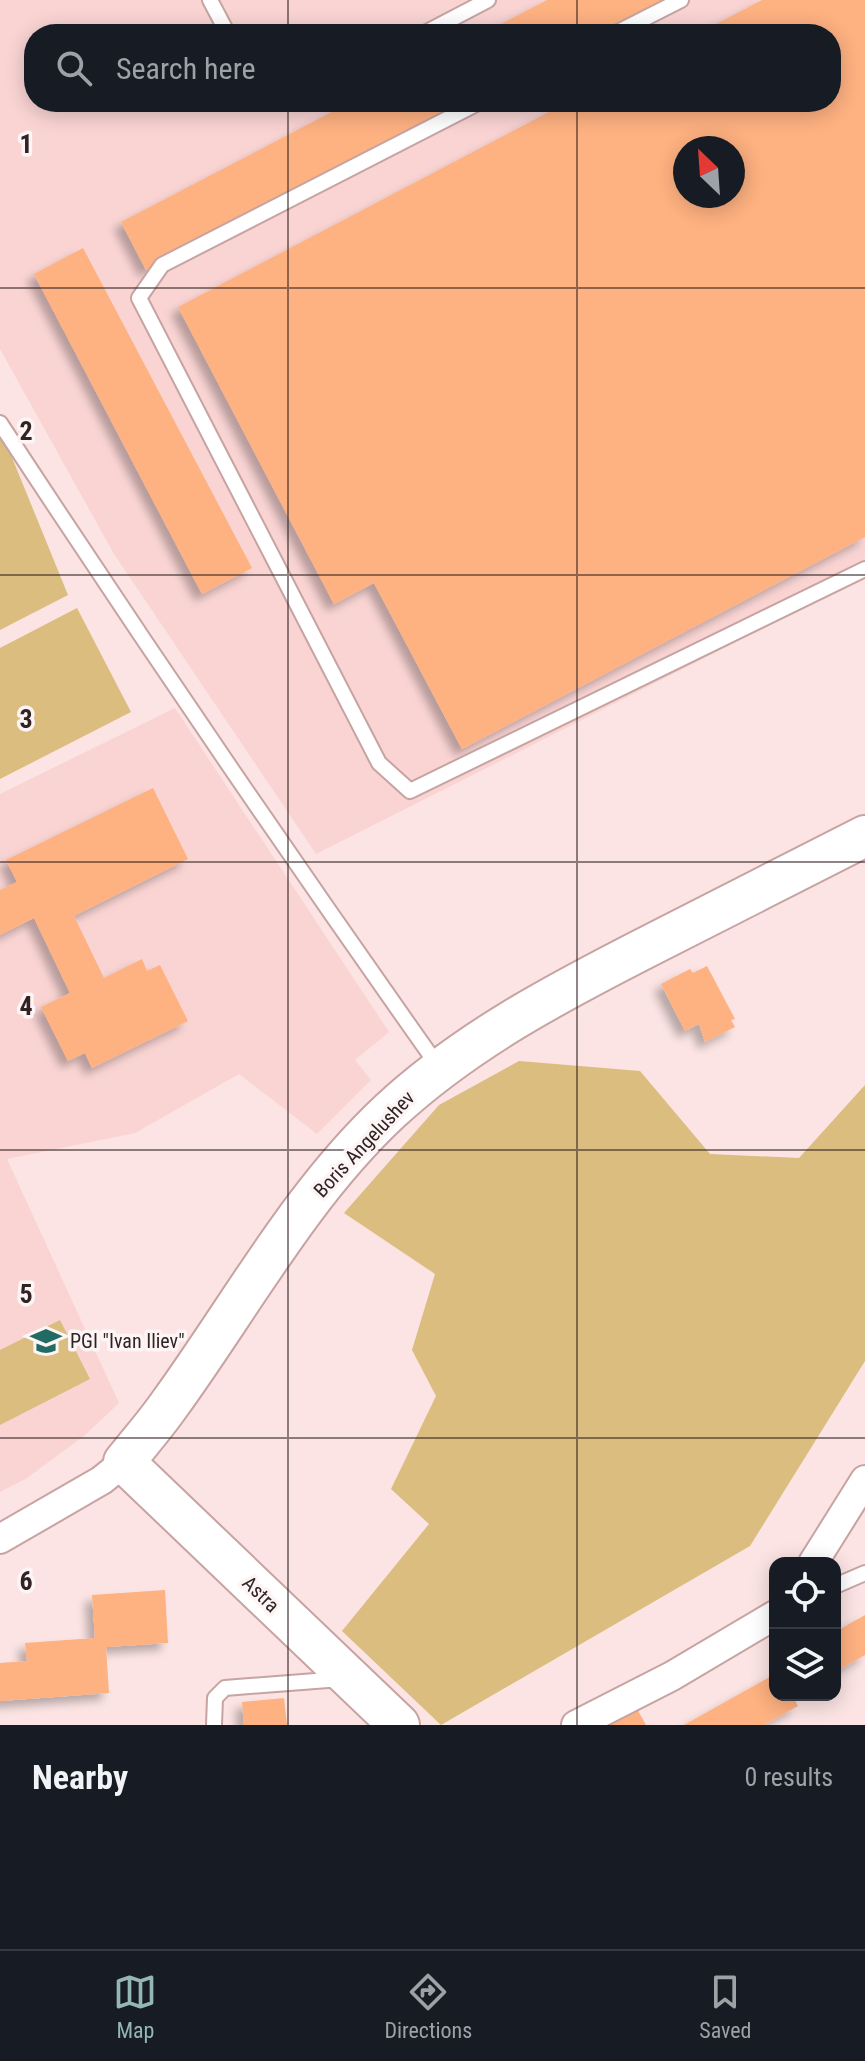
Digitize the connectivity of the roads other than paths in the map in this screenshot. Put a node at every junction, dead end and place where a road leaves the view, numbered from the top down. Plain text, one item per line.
1 (210, 0) edge
2 (488, 0) edge
3 (681, 0) edge
4 (223, 24) edge
5 (442, 24) edge
6 (634, 24) edge
7 (460, 112) edge
8 (0, 423) edge
9 (865, 569) edge
10 (865, 836) edge
11 (441, 1069) junction
12 (124, 1462) junction
13 (865, 1480) edge
14 (0, 1539) edge
15 (817, 1557) edge
16 (865, 1573) edge
17 (841, 1583) edge
18 (769, 1619) edge
19 (349, 1678) junction
20 (214, 1725) edge
21 (399, 1725) edge
22 (576, 1725) edge

1 - 4 lane
2 - 5 lane
3 - 6 lane
7 - 9 lane
8 - 11 lane
10 - 11 street, Boris Angelushev
11 - 12 street, Boris Angelushev
12 - 14 street, Boris Angelushev
12 - 19 street, Astra
13 - 15 street
16 - 17 lane
18 - 22 street
19 - 20 lane
19 - 21 street, Astra

